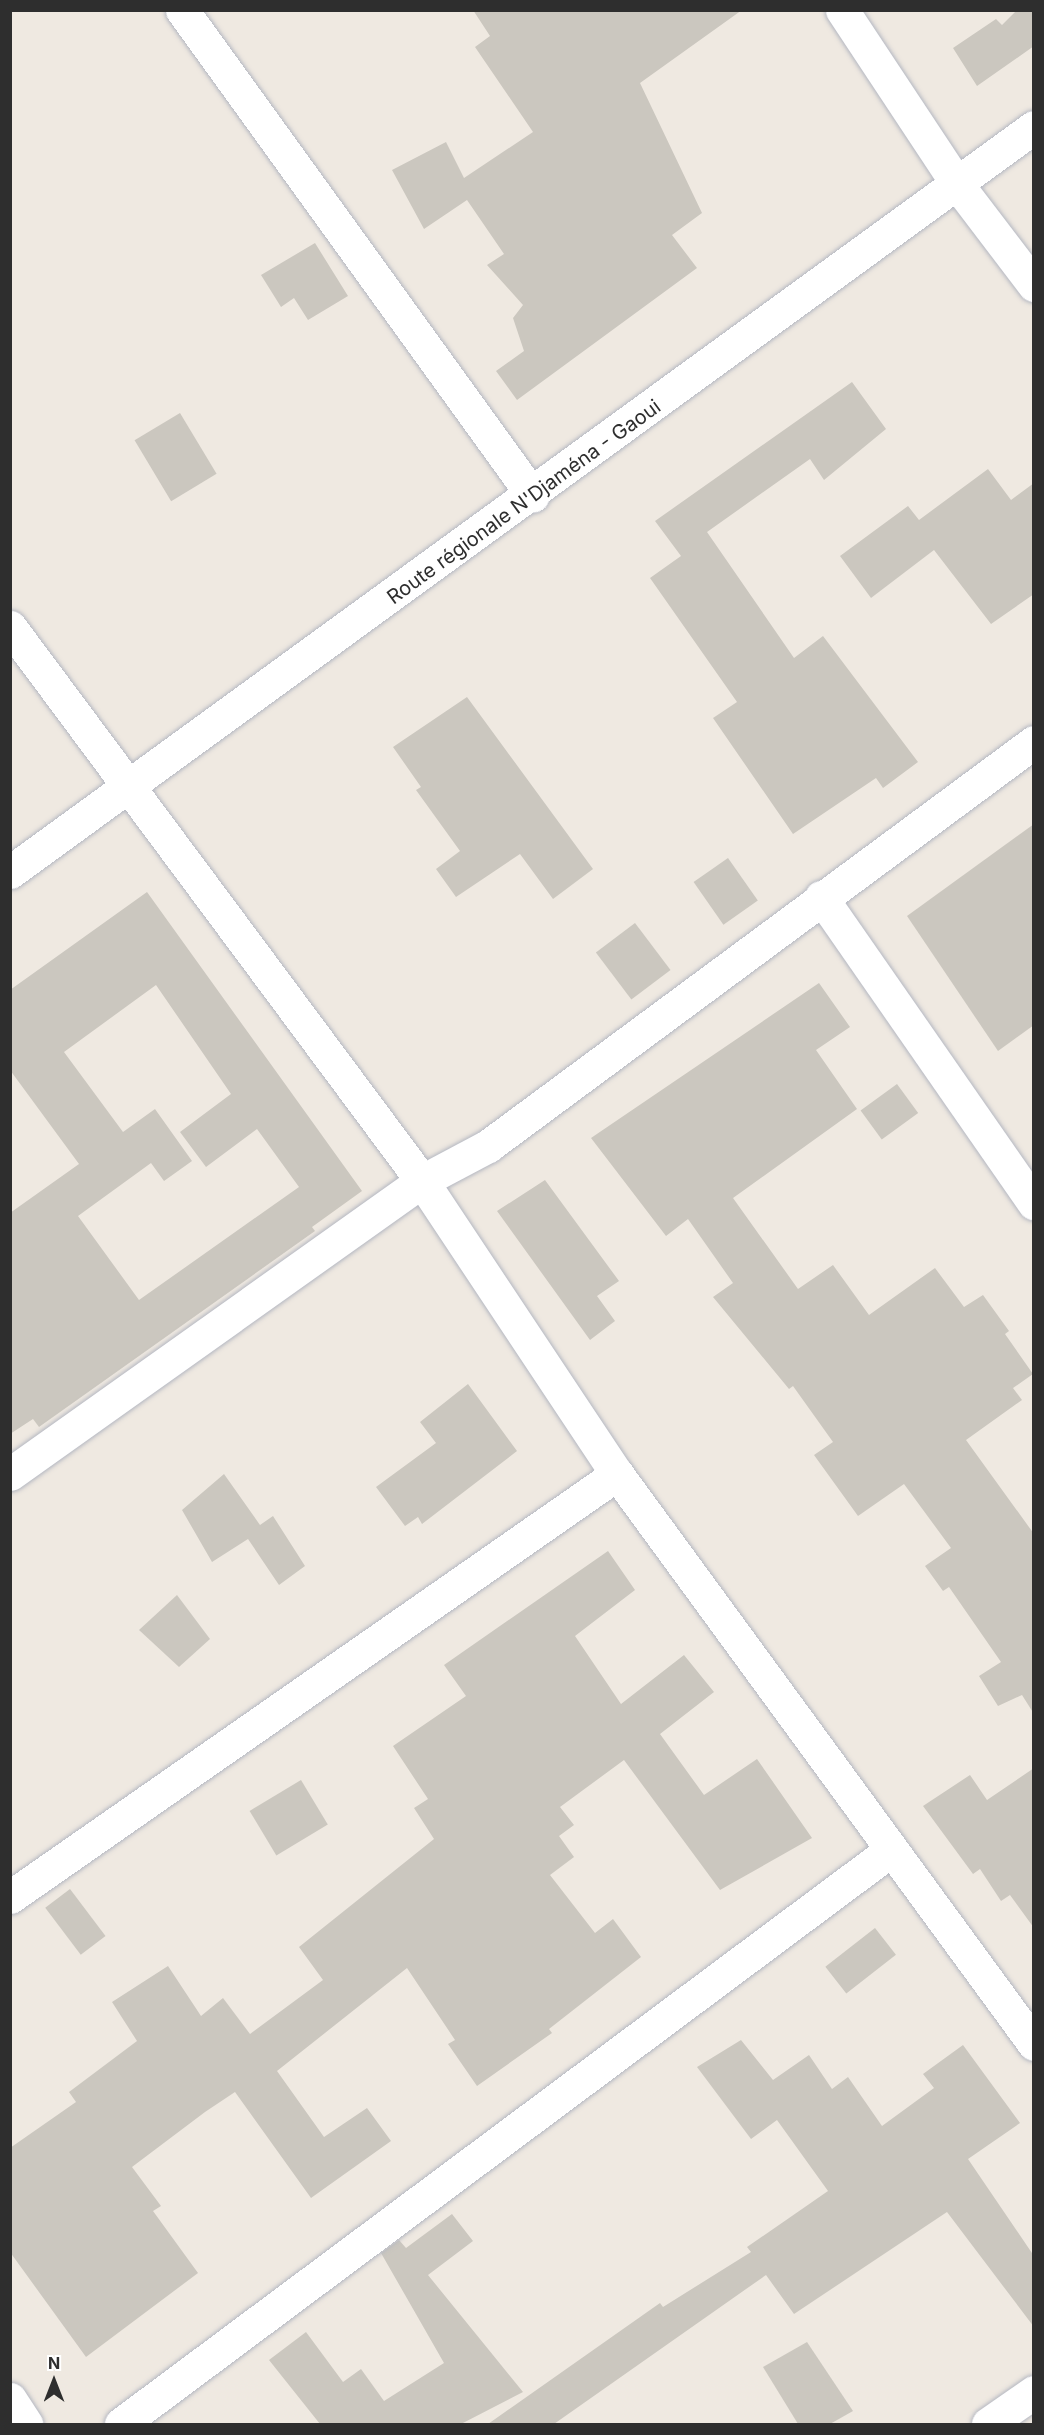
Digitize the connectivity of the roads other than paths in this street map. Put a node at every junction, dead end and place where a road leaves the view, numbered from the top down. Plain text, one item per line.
1 (182, 10) edge
2 (842, 10) edge
3 (1034, 127) edge
4 (957, 184) junction
5 (1034, 285) edge
6 (533, 496) junction
7 (10, 627) edge
8 (1034, 742) edge
9 (128, 790) junction
10 (10, 872) edge
11 (821, 897) junction
12 (422, 1181) junction
13 (1034, 1203) edge
14 (10, 1474) edge
15 (617, 1474) junction
16 (891, 1850) junction
17 (10, 1897) edge
18 (1034, 2044) edge
19 (1034, 2392) edge
20 (10, 2399) edge
21 (26, 2424) edge
22 (121, 2424) edge
23 (988, 2424) edge

1 - 6 street
2 - 4 street
3 - 4 street, Route régionale N'Djaména - Gaoui
4 - 5 street
4 - 6 street, Route régionale N'Djaména - Gaoui
6 - 9 street, Route régionale N'Djaména - Gaoui
7 - 9 street
8 - 11 street
9 - 10 street, Route régionale N'Djaména - Gaoui
9 - 12 street
11 - 12 street
11 - 13 street
12 - 14 street
12 - 15 street
15 - 16 street
15 - 17 street
16 - 18 street
16 - 22 street
19 - 23 street
20 - 21 street

